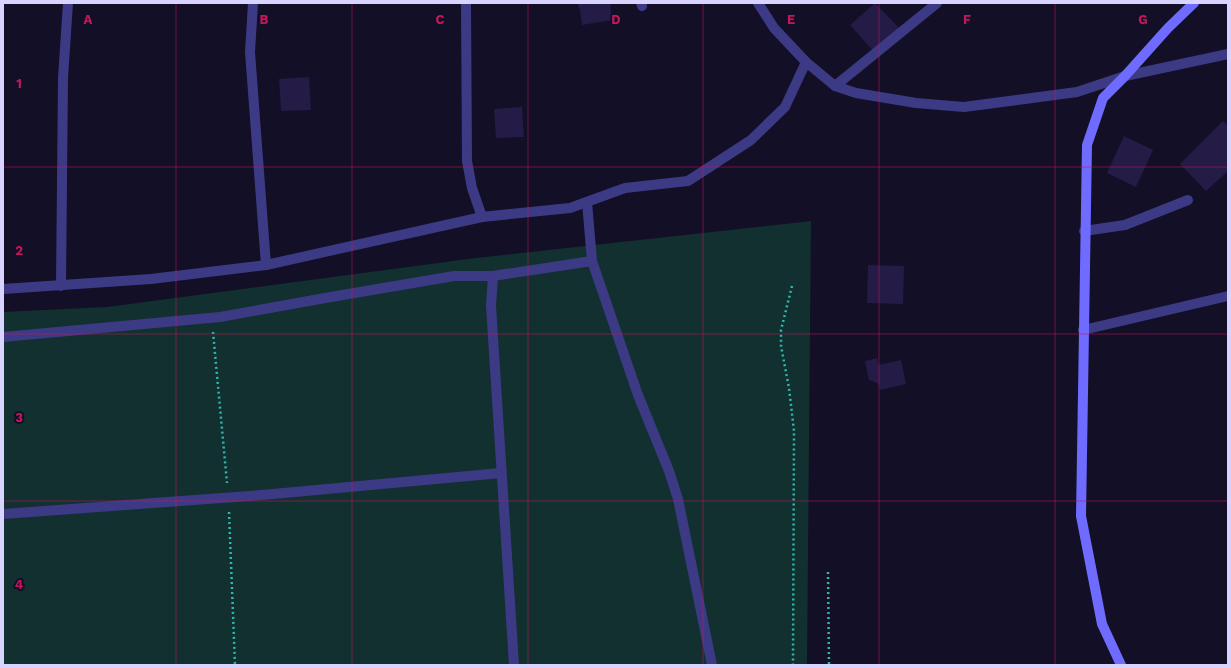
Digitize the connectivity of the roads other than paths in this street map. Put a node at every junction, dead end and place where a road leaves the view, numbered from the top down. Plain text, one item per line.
1 (68, 3) edge
2 (253, 3) edge
3 (466, 3) edge
4 (758, 3) edge
5 (937, 3) edge
6 (1194, 3) edge
7 (1228, 54) edge
8 (806, 62) junction
9 (1125, 76) junction
10 (836, 86) junction
11 (1188, 200) dead end
12 (587, 202) junction
13 (482, 217) junction
14 (1084, 231) junction
15 (592, 261) junction
16 (266, 265) junction
17 (493, 276) junction
18 (61, 286) junction
19 (3, 289) edge
20 (1228, 296) edge
21 (1083, 330) junction
22 (3, 337) edge
23 (501, 473) junction
24 (3, 514) edge
25 (514, 665) edge
26 (712, 665) edge
27 (1121, 665) edge

1 - 18 street
2 - 16 street
3 - 13 street
4 - 8 street
5 - 10 street
6 - 9 street
7 - 9 street
8 - 10 street
8 - 12 street
9 - 10 street
9 - 14 street
11 - 14 street
12 - 13 street
12 - 15 street
13 - 16 street
14 - 21 street
15 - 17 street
15 - 26 street
16 - 18 street
17 - 22 street
17 - 23 street
18 - 19 street
20 - 21 street
21 - 27 street
23 - 24 street
23 - 25 street

